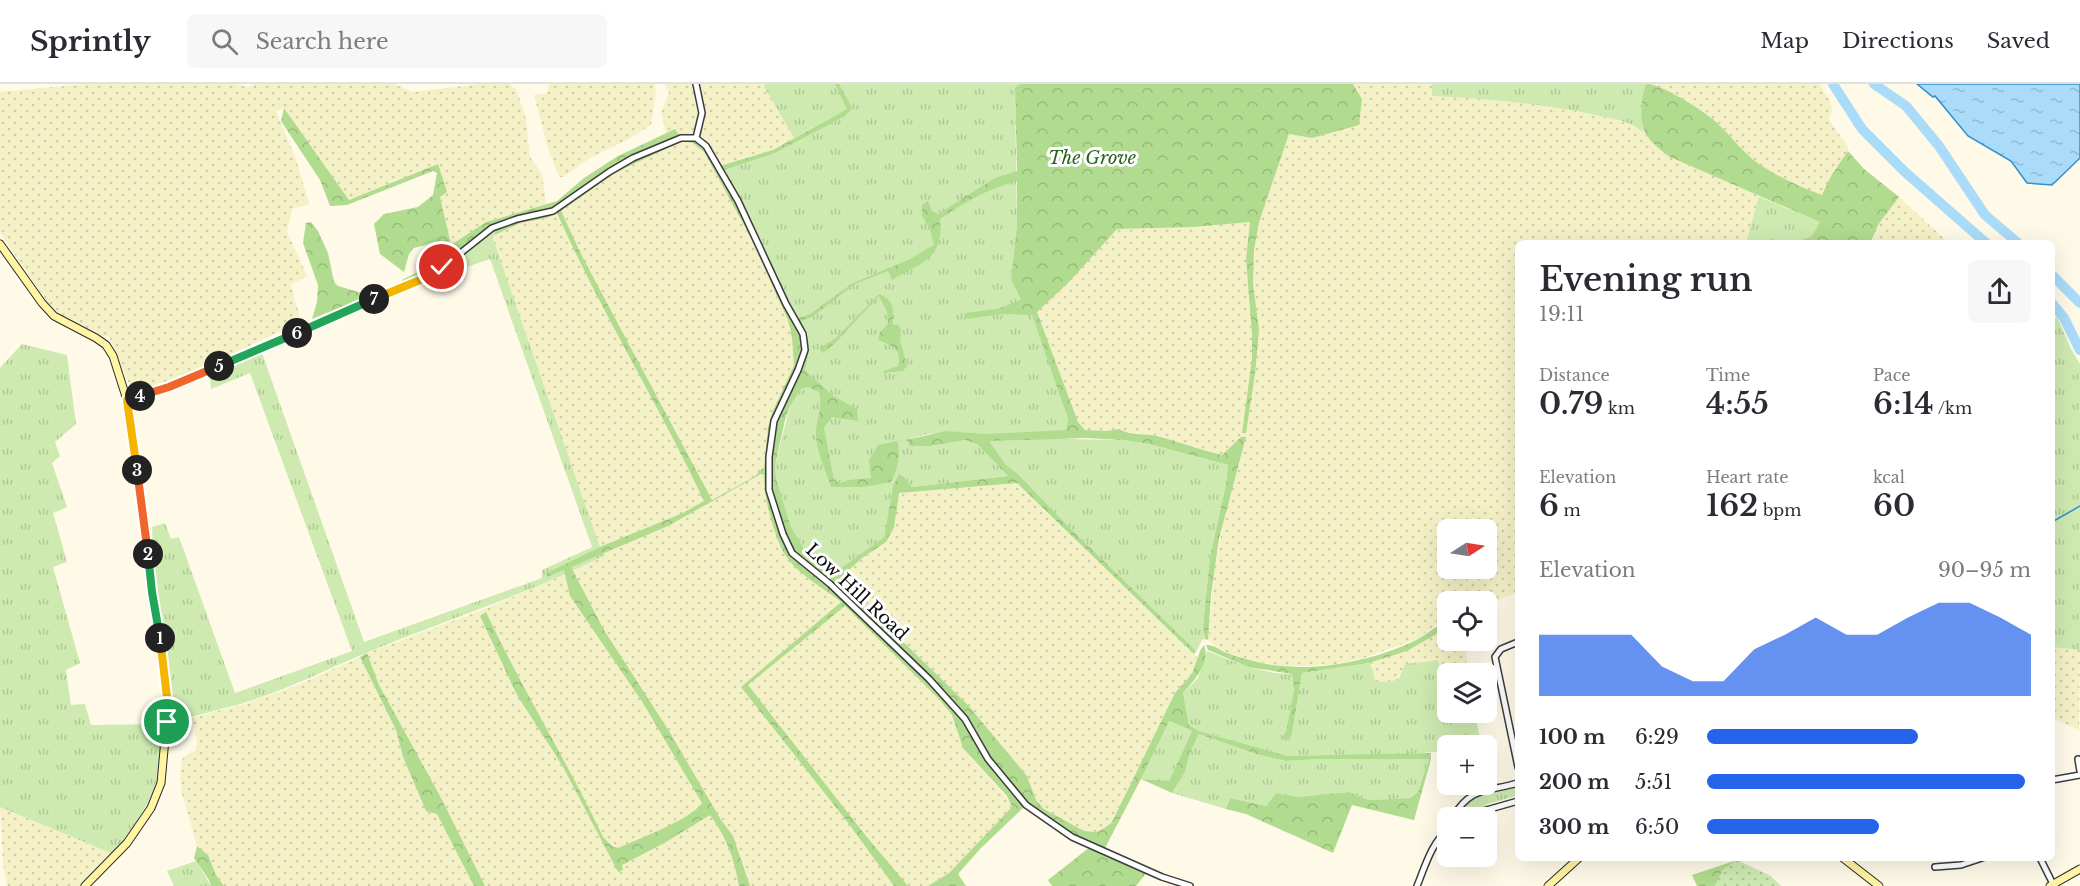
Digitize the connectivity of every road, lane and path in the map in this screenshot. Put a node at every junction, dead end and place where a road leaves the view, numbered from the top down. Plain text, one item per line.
1 (696, 84) edge
2 (696, 138) junction
3 (0, 244) edge
4 (127, 400) junction
5 (1515, 643) edge
6 (1515, 753) edge
7 (2078, 759) dead end
8 (2080, 773) edge
9 (2055, 779) edge
10 (1515, 784) edge
11 (1515, 802) edge
12 (1460, 807) edge
13 (1497, 807) edge
14 (1437, 842) edge
15 (1576, 861) edge
16 (1847, 861) edge
17 (1974, 861) edge
18 (2041, 861) edge
19 (1935, 867) dead end
20 (2080, 869) edge
21 (2052, 885) edge
22 (85, 886) edge
23 (1190, 886) edge
24 (1417, 886) edge
25 (1548, 886) edge
26 (1879, 886) edge

1 - 2 street
2 - 4 street
2 - 23 street, Low Hill Road
3 - 4 street
4 - 22 street
5 - 6 street
7 - 8 street
8 - 9 street
10 - 12 street
11 - 13 street
14 - 24 street
15 - 25 street
16 - 26 street
17 - 19 street
18 - 21 street
20 - 21 street

